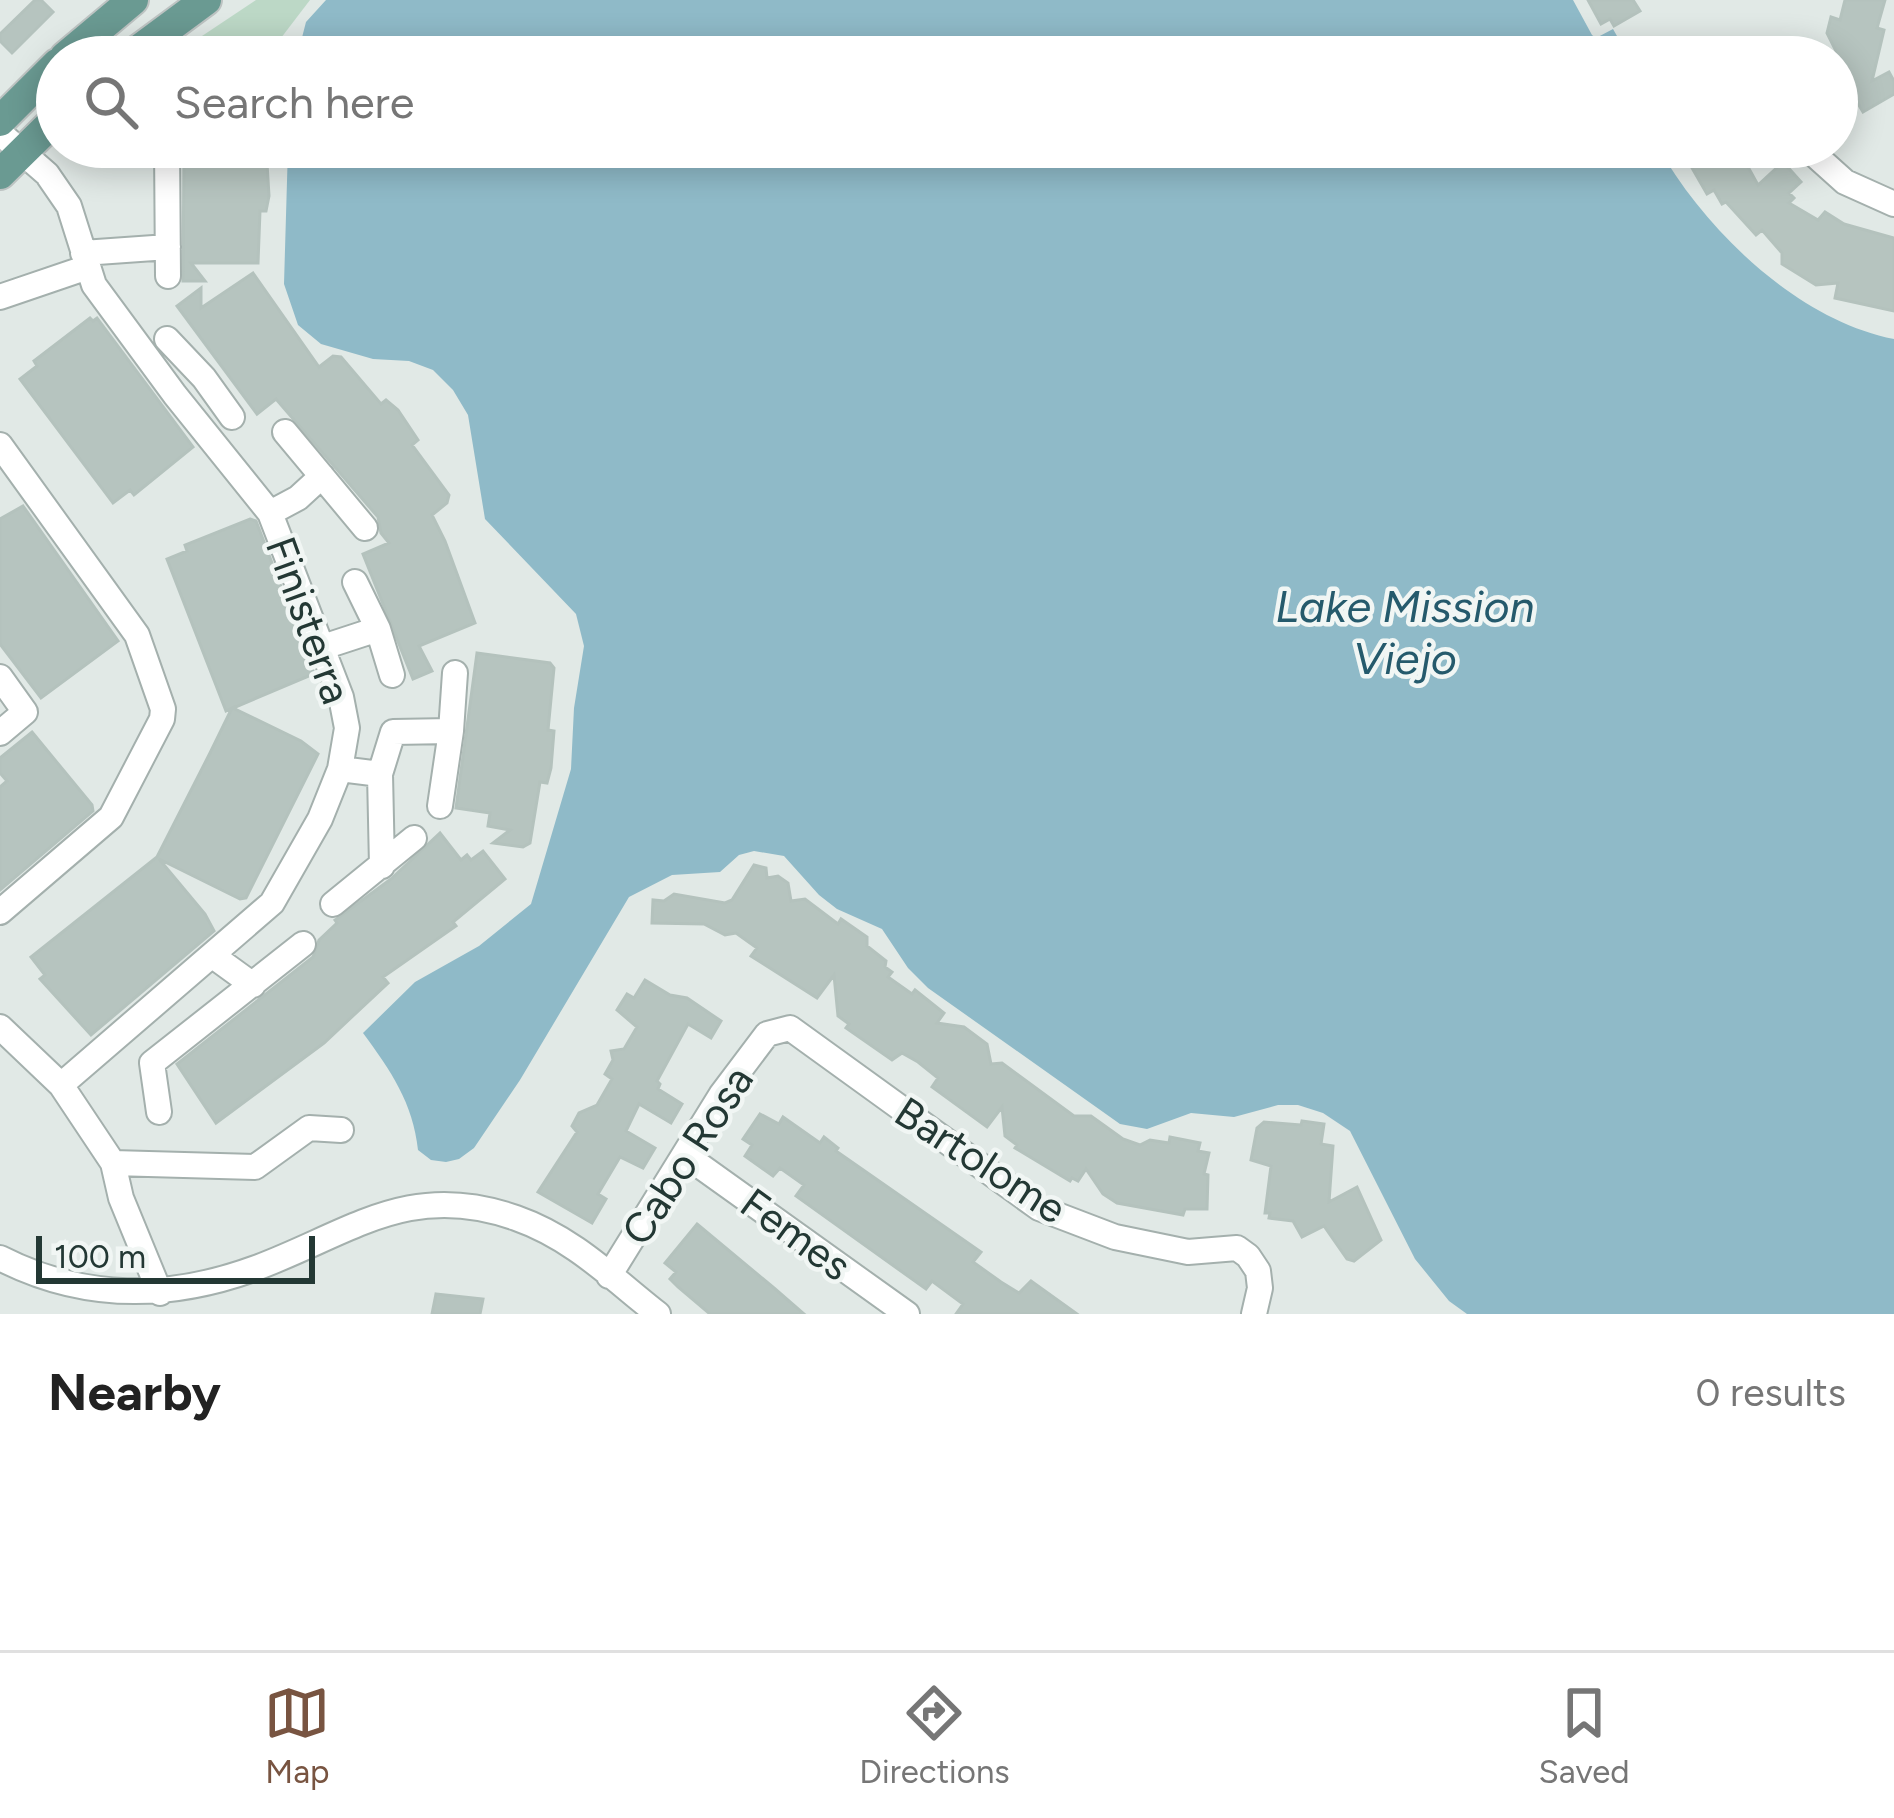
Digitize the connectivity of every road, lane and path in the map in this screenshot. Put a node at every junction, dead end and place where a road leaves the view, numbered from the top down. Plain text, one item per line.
1 (133, 0) edge
2 (206, 0) edge
3 (90, 36) edge
4 (157, 36) edge
5 (36, 85) edge
6 (0, 122) edge
7 (36, 132) edge
8 (6, 153) edge
9 (167, 168) edge
10 (1830, 168) edge
11 (1894, 204) edge
12 (168, 247) junction
13 (86, 260) junction
14 (168, 275) dead end
15 (0, 298) edge
16 (167, 339) dead end
17 (204, 378) junction
18 (175, 395) junction
19 (232, 417) dead end
20 (285, 432) dead end
21 (0, 445) edge
22 (322, 476) junction
23 (271, 513) junction
24 (365, 528) dead end
25 (355, 582) dead end
26 (378, 629) junction
27 (323, 647) junction
28 (455, 674) dead end
29 (392, 675) dead end
30 (0, 676) edge
31 (451, 730) junction
32 (0, 733) edge
33 (340, 769) junction
34 (380, 774) junction
35 (440, 806) dead end
36 (414, 838) dead end
37 (382, 866) junction
38 (333, 904) dead end
39 (0, 912) edge
40 (303, 944) dead end
41 (213, 956) junction
42 (253, 985) junction
43 (0, 1027) edge
44 (766, 1034) joint
45 (118, 1037) junction
46 (152, 1063) junction
47 (61, 1085) junction
48 (159, 1112) dead end
49 (340, 1130) dead end
50 (685, 1155) junction
51 (113, 1163) junction
52 (0, 1258) edge
53 (609, 1276) junction
54 (160, 1293) junction
55 (658, 1314) edge
56 (907, 1314) edge
57 (1254, 1314) edge

1 - 3 main road
2 - 4 main road
5 - 6 main road
7 - 8 main road
8 - 13 street, Finisterra
9 - 12 street
10 - 11 street
12 - 13 street
12 - 14 street
13 - 15 street
13 - 18 street, Finisterra
16 - 17 street
17 - 18 street
17 - 19 street
18 - 23 street, Finisterra
20 - 22 street
21 - 39 street
22 - 23 street
22 - 24 street
23 - 27 street, Finisterra
25 - 26 street
26 - 27 street
26 - 29 street
27 - 33 street, Finisterra
28 - 31 street
30 - 32 street
31 - 34 street
31 - 35 street
33 - 34 street
33 - 41 street, Finisterra
34 - 37 street
36 - 37 street
37 - 38 street
40 - 42 street
41 - 42 street
41 - 45 street, Finisterra
42 - 46 street
43 - 47 street
44 - 50 street, Cabo Rosa
44 - 57 street, Bartolome
45 - 46 street
45 - 47 street, Finisterra
46 - 48 street
47 - 51 street
49 - 51 street
50 - 53 street, Cabo Rosa
50 - 56 street, Femes
51 - 54 street
52 - 54 street
53 - 54 street
53 - 55 street

